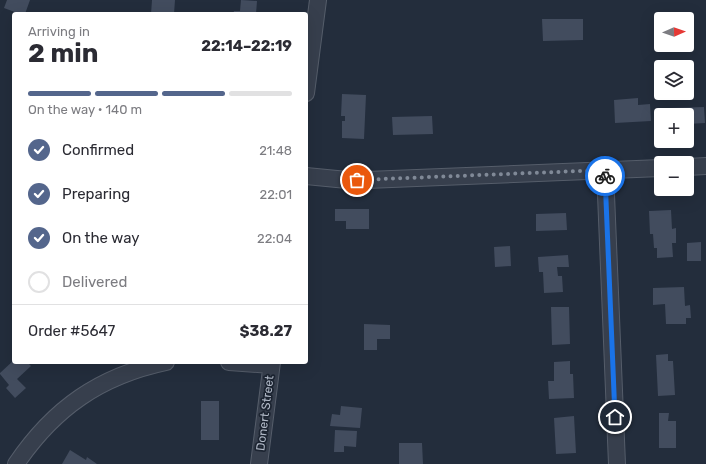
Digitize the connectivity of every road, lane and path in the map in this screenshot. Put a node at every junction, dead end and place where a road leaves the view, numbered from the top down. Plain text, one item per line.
1 (318, 0) edge
2 (308, 78) edge
3 (706, 166) edge
4 (694, 167) edge
5 (654, 168) edge
6 (605, 170) junction
7 (308, 176) edge
8 (157, 364) edge
9 (272, 364) edge
10 (16, 464) edge
11 (259, 464) edge
12 (617, 464) edge

1 - 2 street
3 - 4 street
5 - 6 street
6 - 7 street
6 - 12 street
8 - 10 street
9 - 11 street, Donert Street

